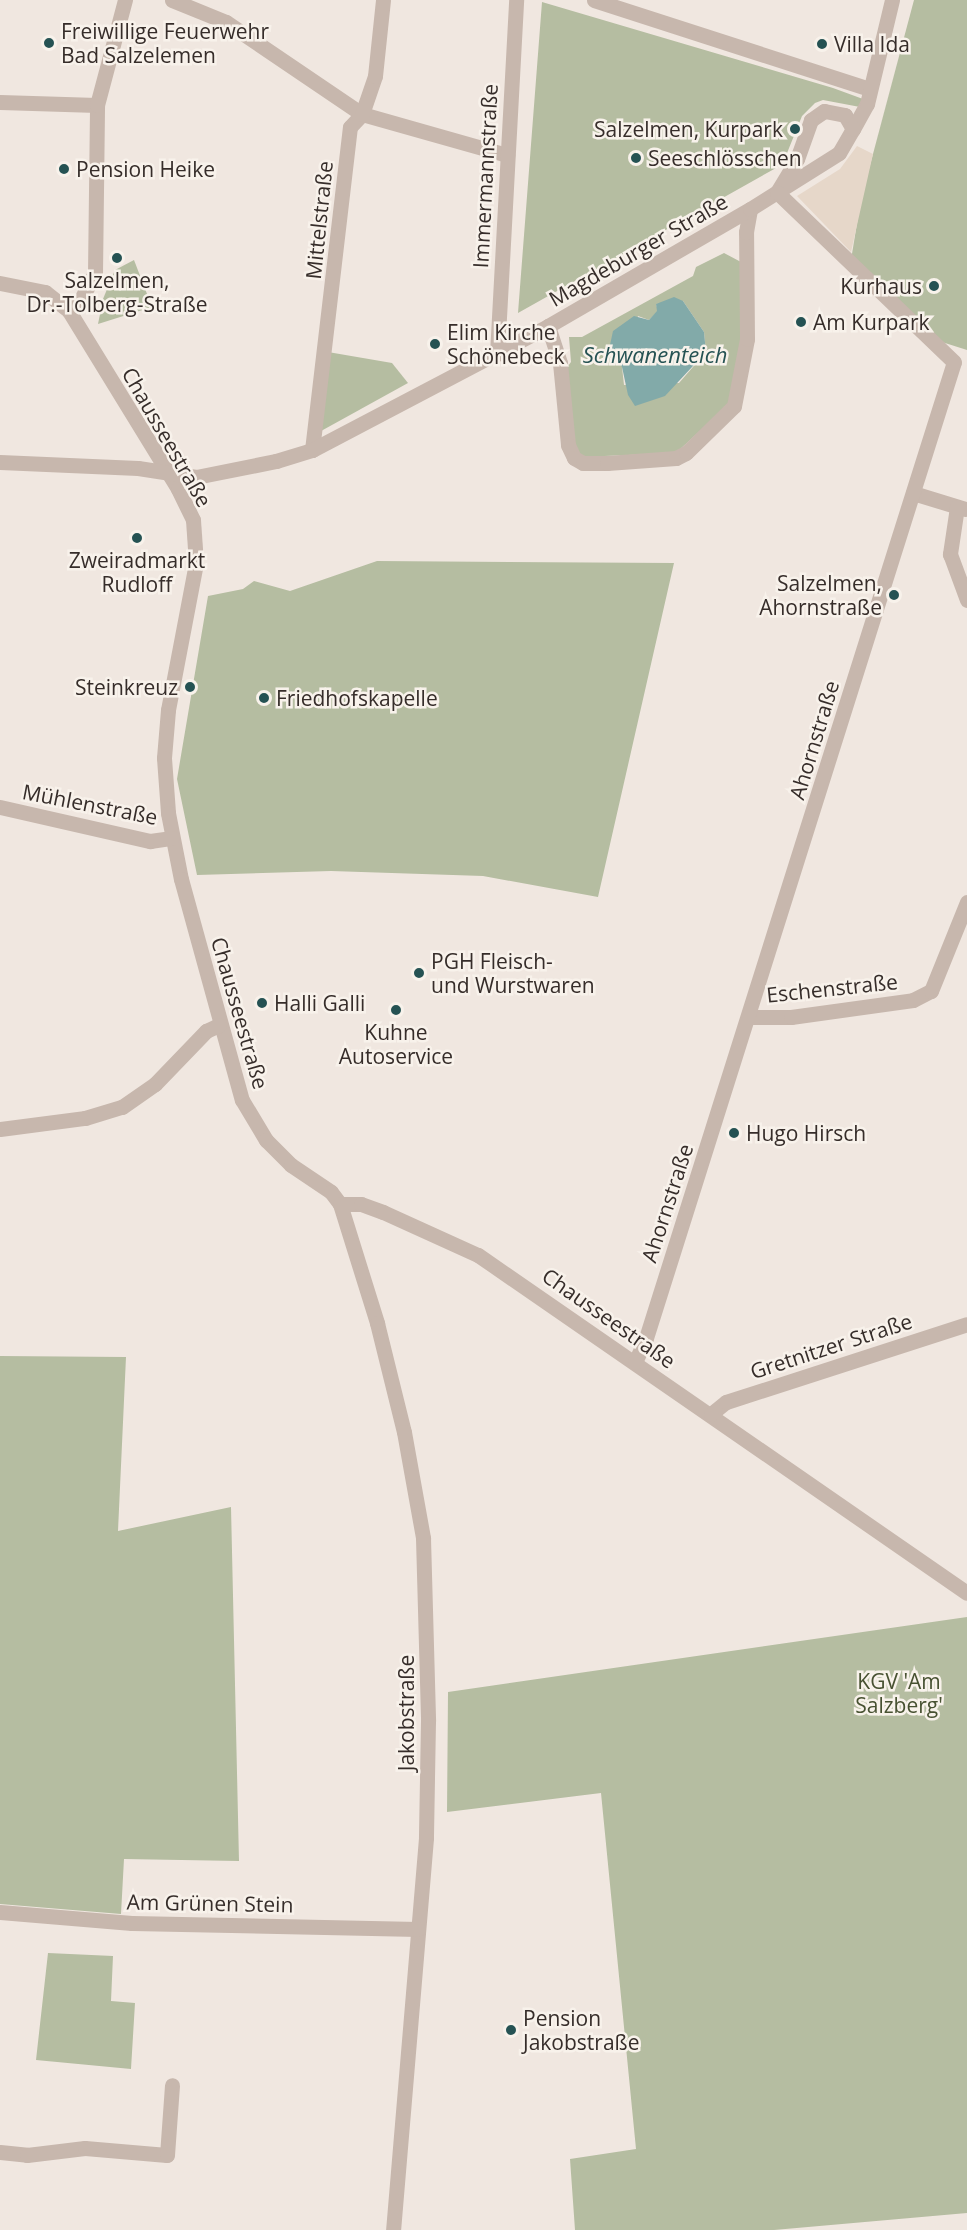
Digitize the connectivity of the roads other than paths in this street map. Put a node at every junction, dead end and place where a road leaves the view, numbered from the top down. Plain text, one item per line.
1 (126, 0) edge
2 (172, 0) edge
3 (383, 0) edge
4 (516, 0) edge
5 (594, 0) edge
6 (892, 0) edge
7 (870, 89) junction
8 (0, 102) edge
9 (97, 105) junction
10 (362, 114) junction
11 (853, 129) junction
12 (507, 155) junction
13 (777, 192) junction
14 (750, 209) junction
15 (0, 283) edge
16 (69, 311) junction
17 (548, 326) junction
18 (497, 354) junction
19 (312, 450) junction
20 (0, 462) edge
21 (168, 473) junction
22 (913, 494) junction
23 (962, 508) edge
24 (967, 600) edge
25 (0, 807) edge
26 (172, 838) junction
27 (967, 902) edge
28 (748, 1017) junction
29 (219, 1025) junction
30 (0, 1129) edge
31 (340, 1204) junction
32 (967, 1324) edge
33 (634, 1362) junction
34 (711, 1414) junction
35 (967, 1593) edge
36 (0, 1912) edge
37 (418, 1929) junction
38 (172, 2085) dead end
39 (0, 2152) edge
40 (393, 2230) edge

1 - 9 street
2 - 10 street
3 - 10 street, Mittelstraße
4 - 12 street, Immermannstraße
5 - 7 street
6 - 7 street
7 - 11 street
8 - 9 street
9 - 16 street
10 - 12 street
10 - 19 street, Mittelstraße
11 - 13 street, Magdeburger Straße
11 - 13 street, Magdeburger Straße
12 - 18 street, Immermannstraße
13 - 14 street, Magdeburger Straße
13 - 22 street, Ahornstraße
14 - 17 street, Magdeburger Straße
14 - 17 street, Magdeburger Straße
15 - 16 street, Chausseestraße
16 - 21 street, Chausseestraße
17 - 18 street, Magdeburger Straße
18 - 19 street, Magdeburger Straße
19 - 21 street, Magdeburger Straße
20 - 21 street, Magdeburger Straße
21 - 26 street, Chausseestraße
22 - 23 street
22 - 28 street, Ahornstraße
23 - 24 street
25 - 26 street, Mühlenstraße
26 - 29 street, Chausseestraße
27 - 28 street, Eschenstraße
28 - 33 street, Ahornstraße
29 - 30 street
29 - 31 street, Chausseestraße
31 - 33 street, Chausseestraße
31 - 37 street, Jakobstraße
32 - 34 street, Gretnitzer Straße
33 - 34 street, Chausseestraße
34 - 35 street, Chausseestraße
36 - 37 street, Am Grünen Stein
37 - 40 street, Jakobstraße
38 - 39 street

